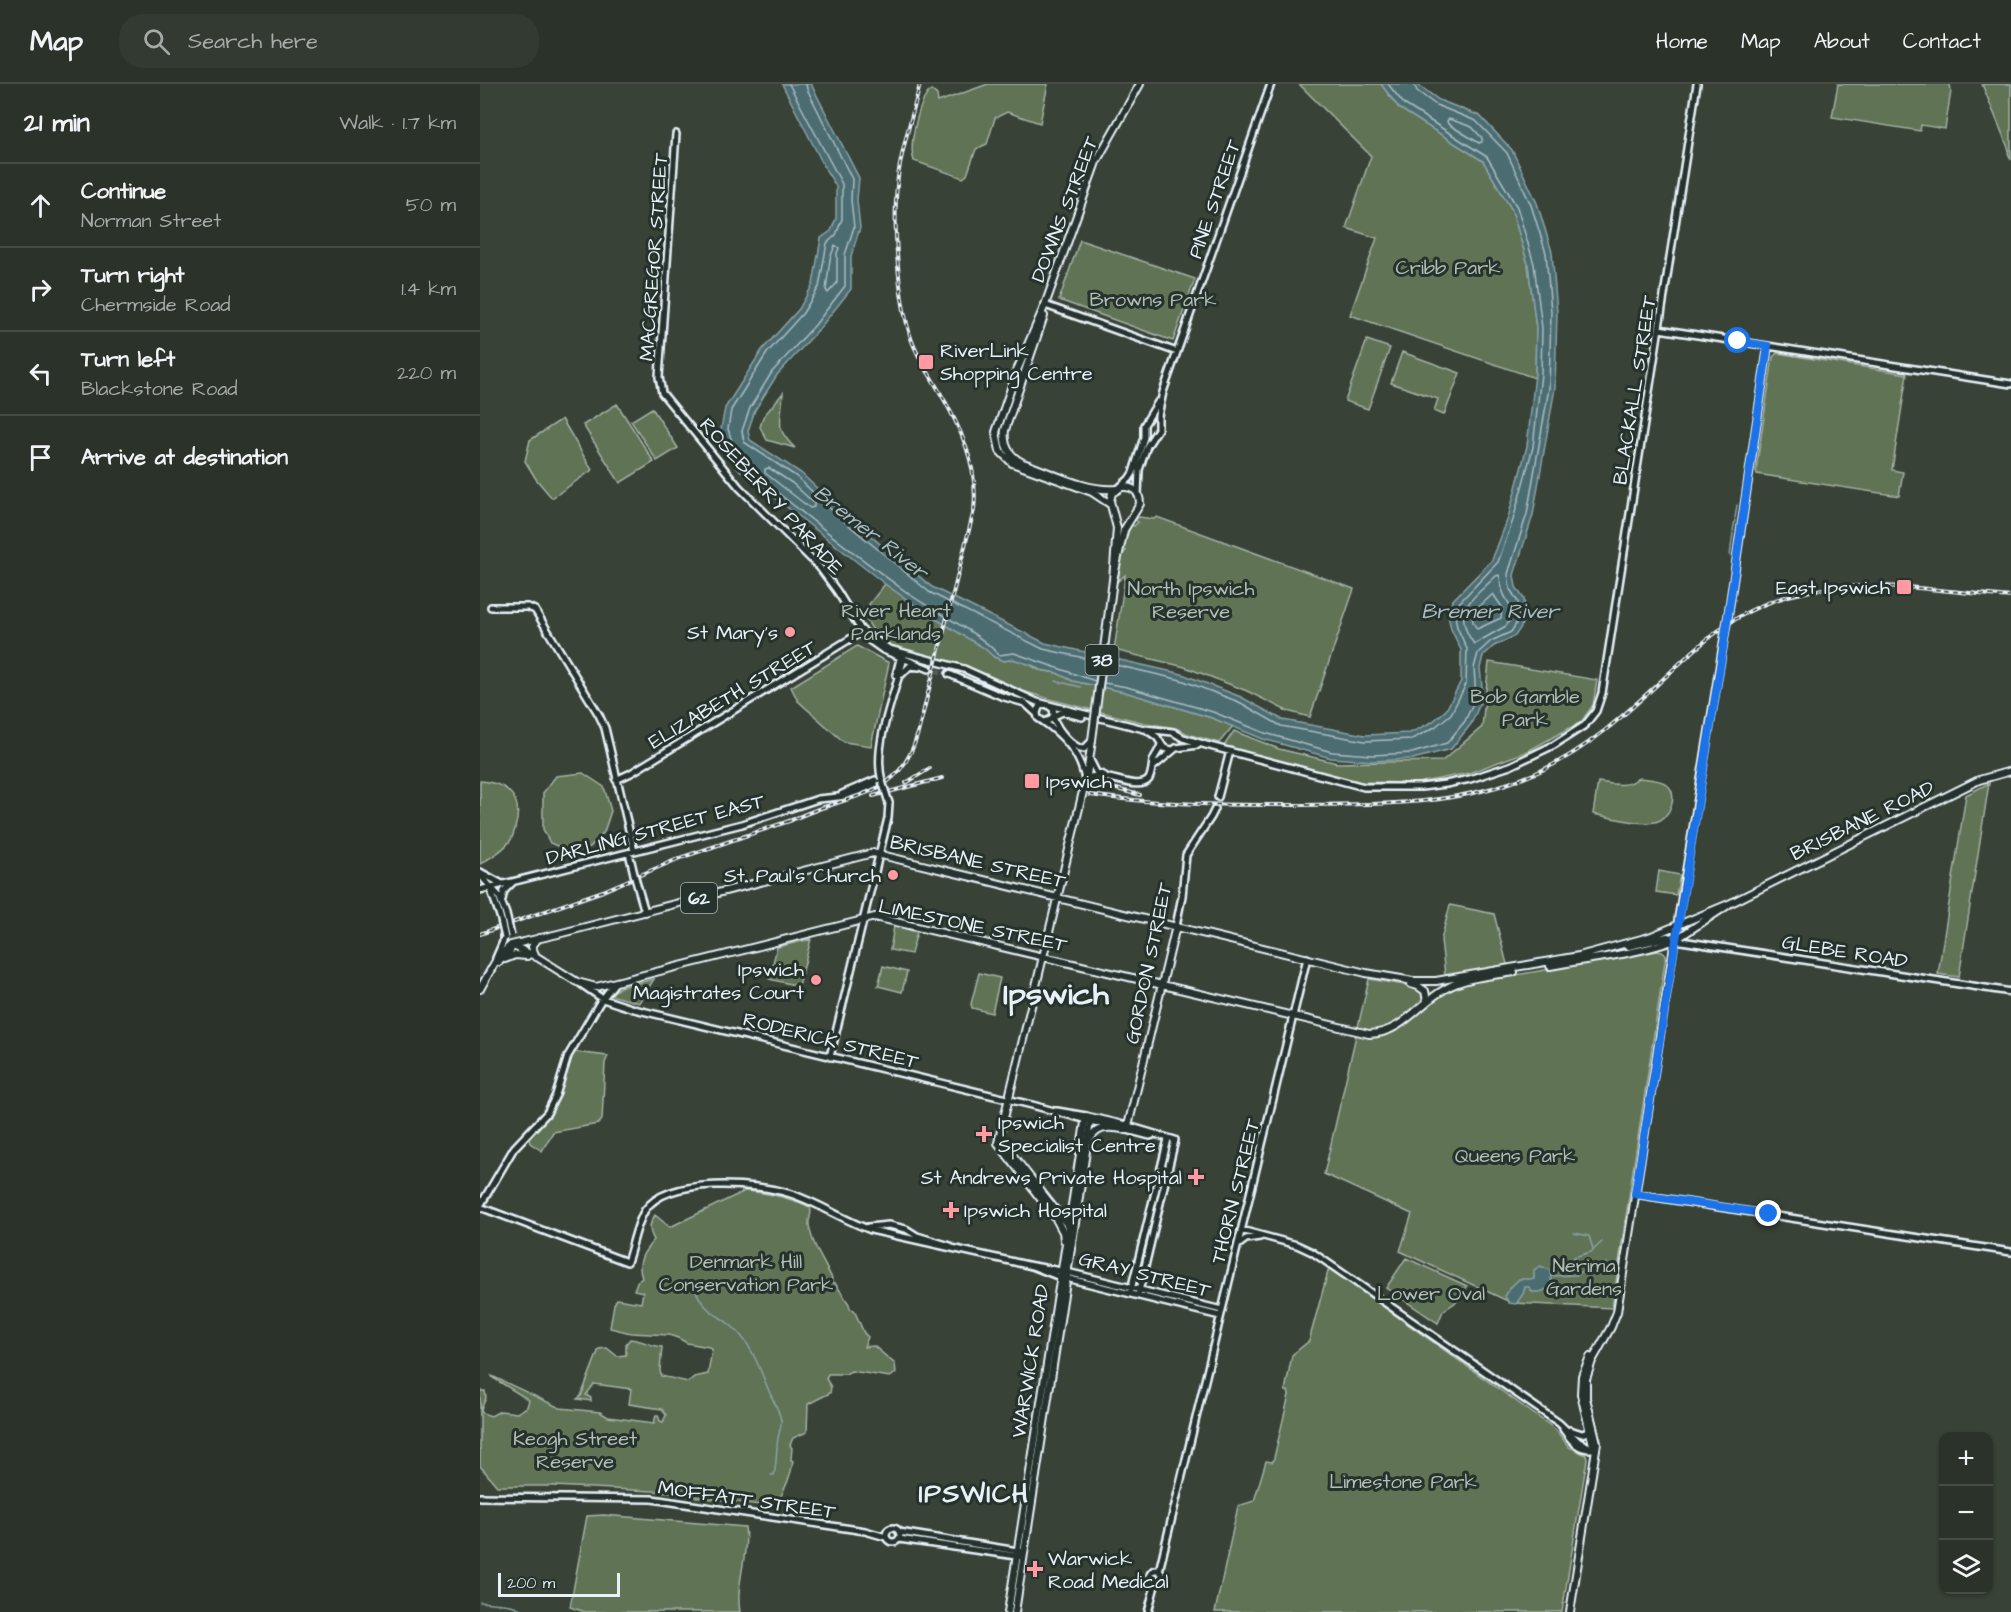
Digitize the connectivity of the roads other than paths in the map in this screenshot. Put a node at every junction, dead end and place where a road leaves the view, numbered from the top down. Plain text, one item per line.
1 (1143, 84) edge
2 (1271, 84) edge
3 (1697, 84) edge
4 (676, 134) dead end
5 (1045, 305) junction
6 (1659, 329) junction
7 (1768, 346) junction
8 (1177, 352) junction
9 (1014, 379) junction
10 (659, 381) joint
11 (1022, 382) junction
12 (2011, 384) edge
13 (1163, 392) junction
14 (1147, 421) junction
15 (1158, 424) junction
16 (1144, 430) junction
17 (1155, 433) junction
18 (1003, 448) junction
19 (1118, 488) junction
20 (1138, 495) junction
21 (1110, 504) junction
22 (1113, 512) junction
23 (1132, 516) junction
24 (1113, 580) junction
25 (491, 607) dead end
26 (863, 631) junction
27 (903, 656) junction
28 (949, 674) tunnel mouth
29 (895, 686) junction
30 (1047, 705) junction
31 (1037, 714) junction
32 (1053, 717) junction
33 (1089, 717) junction
34 (1044, 722) junction
35 (1144, 729) junction
36 (1167, 732) junction
37 (1177, 735) junction
38 (1092, 740) junction
39 (1161, 743) junction
40 (1206, 745) junction
41 (1174, 749) junction
42 (1230, 752) junction
43 (879, 759) junction
44 (1090, 760) junction
45 (1153, 767) junction
46 (2011, 771) edge
47 (1106, 777) junction
48 (616, 780) junction
49 (881, 780) junction
50 (1086, 781) junction
51 (862, 785) junction
52 (837, 796) junction
53 (1218, 796) dead end
54 (1215, 809) dead end
55 (632, 852) junction
56 (879, 855) junction
57 (480, 874) edge
58 (513, 882) junction
59 (504, 885) junction
60 (490, 888) junction
61 (480, 890) edge
62 (1058, 897) junction
63 (502, 901) junction
64 (1731, 903) junction
65 (645, 912) junction
66 (503, 915) junction
67 (863, 919) junction
68 (1677, 926) junction
69 (1176, 927) junction
70 (1693, 928) junction
71 (507, 937) junction
72 (540, 938) junction
73 (1675, 940) junction
74 (1696, 943) junction
75 (512, 945) junction
76 (1621, 946) junction
77 (1657, 946) junction
78 (537, 957) junction
79 (1043, 957) junction
80 (1672, 957) junction
81 (1307, 958) junction
82 (500, 962) junction
83 (489, 973) junction
84 (1393, 978) junction
85 (581, 984) junction
86 (614, 984) junction
87 (1162, 986) junction
88 (480, 989) edge
89 (2011, 992) edge
90 (603, 999) junction
91 (1428, 1001) junction
92 (1293, 1017) junction
93 (830, 1057) junction
94 (1008, 1099) junction
95 (1088, 1119) junction
96 (1113, 1127) junction
97 (1127, 1128) junction
98 (1172, 1139) junction
99 (998, 1141) junction
100 (1087, 1145) junction
101 (1081, 1160) junction
102 (1635, 1194) junction
103 (480, 1207) edge
104 (1071, 1208) junction
105 (1056, 1211) junction
106 (1056, 1220) junction
107 (1076, 1220) junction
108 (885, 1224) junction
109 (1068, 1226) junction
110 (864, 1227) junction
111 (1241, 1230) junction
112 (911, 1232) junction
113 (887, 1234) junction
114 (1264, 1236) junction
115 (910, 1240) junction
116 (1072, 1240) junction
117 (1065, 1247) junction
118 (1237, 1247) junction
119 (952, 1248) junction
120 (2011, 1252) edge
121 (1064, 1274) junction
122 (1130, 1291) junction
123 (1139, 1293) junction
124 (1221, 1313) junction
125 (1602, 1342) junction
126 (1556, 1421) junction
127 (1566, 1428) junction
128 (1589, 1428) junction
129 (1594, 1449) junction
130 (1036, 1472) junction
131 (1029, 1478) junction
132 (480, 1497) edge
133 (887, 1530) junction
134 (865, 1531) junction
135 (899, 1532) junction
136 (886, 1538) junction
137 (898, 1539) junction
138 (1020, 1554) junction
139 (1008, 1612) edge
140 (1015, 1612) edge
141 (1148, 1612) edge
142 (1570, 1612) edge

1 - 5 main road, DOWNS STREET
2 - 8 street, PINE STREET
3 - 6 street, BLACKALL STREET
4 - 10 street, MACGREGOR STREET
5 - 8 street
5 - 9 main road, DOWNS STREET
5 - 11 main road, DOWNS STREET
6 - 7 street
6 - 42 street, BLACKALL STREET
7 - 12 street
7 - 68 street, bridge
8 - 13 street, PINE STREET
9 - 11 main road
9 - 18 main road, DOWNS STREET
10 - 26 street, ROSEBERRY PARADE
11 - 18 main road, DOWNS STREET
13 - 14 street, PINE STREET
13 - 15 street, PINE STREET
14 - 15 street
14 - 16 street, PINE STREET
15 - 17 street, PINE STREET
16 - 17 street
16 - 19 street
17 - 20 street
18 - 19 main road
18 - 21 main road
19 - 20 main road
19 - 21 main road
20 - 23 main road, 38
21 - 22 main road, 38
22 - 23 main road
22 - 24 main road, 38
23 - 24 main road, 38
24 - 38 main road, 38, bridge
25 - 48 street
26 - 27 street
26 - 48 street, ELIZABETH STREET
27 - 29 street
27 - 29 street
27 - 30 street
28 - 31 street
29 - 43 street
30 - 31 street
30 - 32 street
30 - 33 street
31 - 34 street
32 - 33 street
32 - 34 street
32 - 38 street
33 - 35 street
34 - 50 street
35 - 36 street
35 - 39 street
36 - 37 street
36 - 39 street
37 - 40 street
37 - 41 street
38 - 44 main road, 38
39 - 41 street
39 - 45 street
40 - 41 street
40 - 42 street
41 - 45 street
42 - 53 street
43 - 49 street
43 - 51 street
44 - 47 street
44 - 50 main road, 38
45 - 47 street
46 - 64 main road, BRISBANE ROAD
47 - 50 street
48 - 55 street
49 - 51 street, DARLING STREET EAST
49 - 52 street, DARLING STREET EAST
49 - 56 street, bridge
50 - 62 main road, 38
51 - 52 street, DARLING STREET EAST
52 - 55 street, DARLING STREET EAST
54 - 69 street, GORDON STREET
55 - 58 street, DARLING STREET EAST
55 - 65 street, bridge
56 - 62 main road, BRISBANE STREET / 62
56 - 65 main road, BRISBANE STREET / 62
56 - 67 street
57 - 59 street
57 - 60 street
58 - 59 street, DARLING STREET EAST
58 - 63 street
59 - 60 street, DARLING STREET EAST
60 - 61 street, DARLING STREET EAST
60 - 63 street
60 - 66 street
62 - 69 main road, BRISBANE STREET
62 - 79 main road
63 - 66 street
64 - 68 main road, BRISBANE ROAD
64 - 70 main road, BRISBANE ROAD
65 - 72 main road, BRISBANE STREET / 62
66 - 71 street, bridge
66 - 71 street, bridge
67 - 79 main road, LIMESTONE STREET
67 - 86 main road, LIMESTONE STREET
67 - 93 street
68 - 73 main road
68 - 76 main road, BRISBANE ROAD
69 - 81 main road, BRISBANE STREET
69 - 87 main road, GORDON STREET
70 - 73 main road, BRISBANE ROAD
70 - 74 street
71 - 75 street
71 - 83 street
72 - 75 main road, BRISBANE STREET / 62
72 - 78 main road
73 - 74 street, GLEBE ROAD
73 - 76 main road, BRISBANE ROAD
73 - 77 main road, LIMESTONE STREET
73 - 80 main road
74 - 89 street, GLEBE ROAD
75 - 78 main road
75 - 82 main road
75 - 83 main road
76 - 84 main road
77 - 80 main road
77 - 91 main road, LIMESTONE STREET
78 - 82 main road
78 - 85 main road
79 - 87 main road, LIMESTONE STREET
79 - 94 main road
80 - 102 main road
81 - 84 main road, BRISBANE STREET
81 - 92 street, THORN STREET
82 - 83 main road
83 - 88 main road
84 - 91 main road
85 - 86 main road, LIMESTONE STREET
85 - 90 street, RODERICK STREET
86 - 90 street
87 - 92 main road, LIMESTONE STREET
87 - 97 main road, GORDON STREET
90 - 93 street, RODERICK STREET
90 - 103 street
91 - 92 main road, LIMESTONE STREET
92 - 111 street, THORN STREET
93 - 94 street, RODERICK STREET
94 - 95 street, RODERICK STREET
94 - 99 main road
95 - 96 street, RODERICK STREET
95 - 97 main road, RODERICK STREET
95 - 100 street, WARWICK ROAD
95 - 101 main road, WARWICK ROAD
96 - 97 main road, RODERICK STREET
96 - 100 main road
97 - 98 street, RODERICK STREET
98 - 122 street
98 - 123 street
99 - 105 main road
99 - 106 main road
100 - 101 main road, WARWICK ROAD
101 - 104 main road, WARWICK ROAD
101 - 107 main road, WARWICK ROAD
102 - 120 street
102 - 125 main road
103 - 110 street
104 - 105 main road
104 - 109 main road, WARWICK ROAD
105 - 109 main road
106 - 109 main road
106 - 117 main road
107 - 109 main road
107 - 116 main road, WARWICK ROAD
108 - 110 street
108 - 112 street
108 - 113 street
109 - 116 main road
109 - 117 main road, WARWICK ROAD
110 - 113 street
111 - 114 street
111 - 118 street, THORN STREET
112 - 115 street
112 - 119 street
113 - 115 street
114 - 118 street
114 - 126 street
115 - 119 street
116 - 121 main road, WARWICK ROAD
117 - 121 main road, WARWICK ROAD
118 - 124 street, THORN STREET
119 - 121 street, GRAY STREET
121 - 122 street, GRAY STREET
121 - 130 main road, WARWICK ROAD
121 - 131 main road, WARWICK ROAD
122 - 123 street, GRAY STREET
123 - 124 street, GRAY STREET
124 - 141 street, THORN STREET
125 - 128 main road
125 - 129 main road
126 - 127 street
126 - 129 street
127 - 128 street
127 - 129 street
128 - 129 main road
129 - 142 main road
130 - 131 main road
130 - 138 main road, WARWICK ROAD
131 - 138 main road, WARWICK ROAD
132 - 134 street, MOFFATT STREET
133 - 134 street, MOFFATT STREET
133 - 135 street
133 - 136 street
134 - 136 street, MOFFATT STREET
135 - 137 street
135 - 138 street
136 - 137 street
137 - 138 street
138 - 139 main road, WARWICK ROAD
138 - 140 main road, WARWICK ROAD

